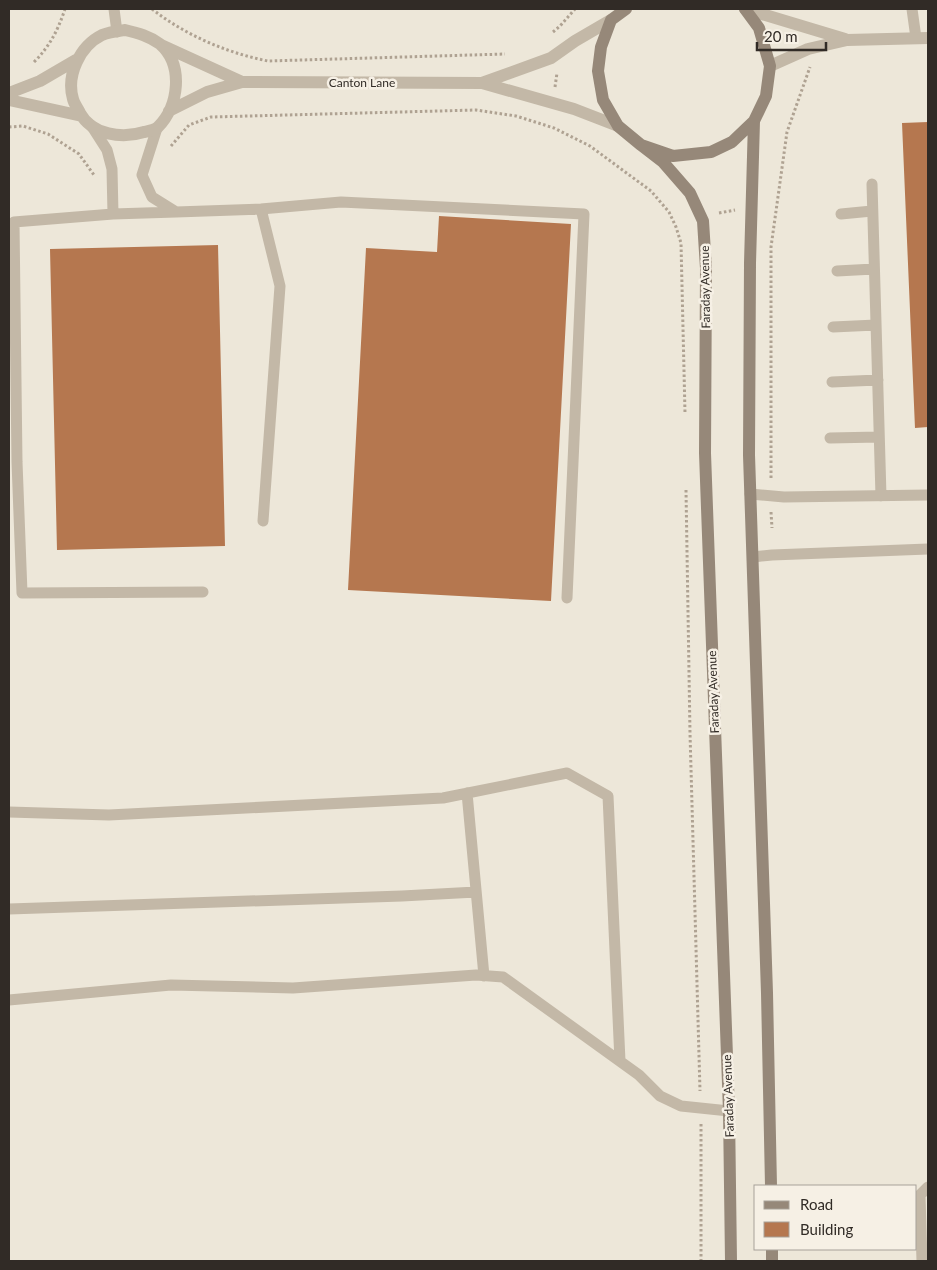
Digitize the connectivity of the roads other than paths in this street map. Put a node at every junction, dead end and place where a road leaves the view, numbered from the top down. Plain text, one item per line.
1 (114, 9) edge
2 (745, 9) edge
3 (912, 9) edge
4 (619, 13) edge
5 (116, 32) junction
6 (922, 38) edge
7 (847, 40) junction
8 (161, 45) junction
9 (76, 60) junction
10 (770, 66) junction
11 (242, 82) junction
12 (482, 83) junction
13 (9, 93) edge
14 (9, 100) edge
15 (169, 111) junction
16 (86, 120) junction
17 (754, 121) junction
18 (618, 126) junction
19 (157, 128) junction
20 (641, 145) junction
21 (872, 184) dead end
22 (261, 209) junction
23 (872, 211) junction
24 (176, 212) junction
25 (113, 214) junction
26 (841, 214) dead end
27 (874, 269) junction
28 (837, 271) dead end
29 (876, 325) junction
30 (833, 327) dead end
31 (878, 380) junction
32 (832, 382) dead end
33 (880, 437) junction
34 (830, 438) dead end
35 (750, 494) junction
36 (928, 495) edge
37 (881, 496) junction
38 (263, 521) dead end
39 (928, 549) edge
40 (753, 557) junction
41 (203, 592) dead end
42 (567, 598) dead end
43 (467, 793) junction
44 (9, 812) edge
45 (476, 892) junction
46 (9, 909) edge
47 (484, 976) junction
48 (9, 1000) edge
49 (620, 1061) junction
50 (729, 1112) junction
51 (771, 1185) edge
52 (928, 1187) edge
53 (731, 1261) edge
54 (922, 1261) edge

1 - 5 lane
2 - 7 street
2 - 10 street
3 - 6 lane
4 - 12 street, Canton Lane
4 - 18 street
5 - 8 street
5 - 9 street
6 - 7 street
7 - 10 street
8 - 11 street, Canton Lane
8 - 15 street
9 - 13 street
9 - 16 street
10 - 17 street
11 - 12 street, Canton Lane
11 - 15 street, Canton Lane
12 - 18 street, Canton Lane
14 - 16 street
15 - 19 street
16 - 19 street
16 - 25 lane
17 - 20 street
17 - 35 street
18 - 20 street, Faraday Avenue
19 - 24 lane
20 - 50 street, Faraday Avenue
21 - 23 lane
22 - 24 lane
22 - 38 lane
22 - 42 lane
23 - 26 lane
23 - 27 lane
24 - 25 lane
25 - 41 lane
27 - 28 lane
27 - 29 lane
29 - 30 lane
29 - 31 lane
31 - 32 lane
31 - 33 lane
33 - 34 lane
33 - 37 lane
35 - 37 lane
35 - 40 street
36 - 37 lane
39 - 40 lane
40 - 51 street
43 - 44 lane
43 - 45 lane
43 - 49 lane
45 - 46 lane
45 - 47 lane
47 - 48 lane
47 - 49 lane
49 - 50 lane
50 - 53 street, Faraday Avenue
52 - 54 lane

